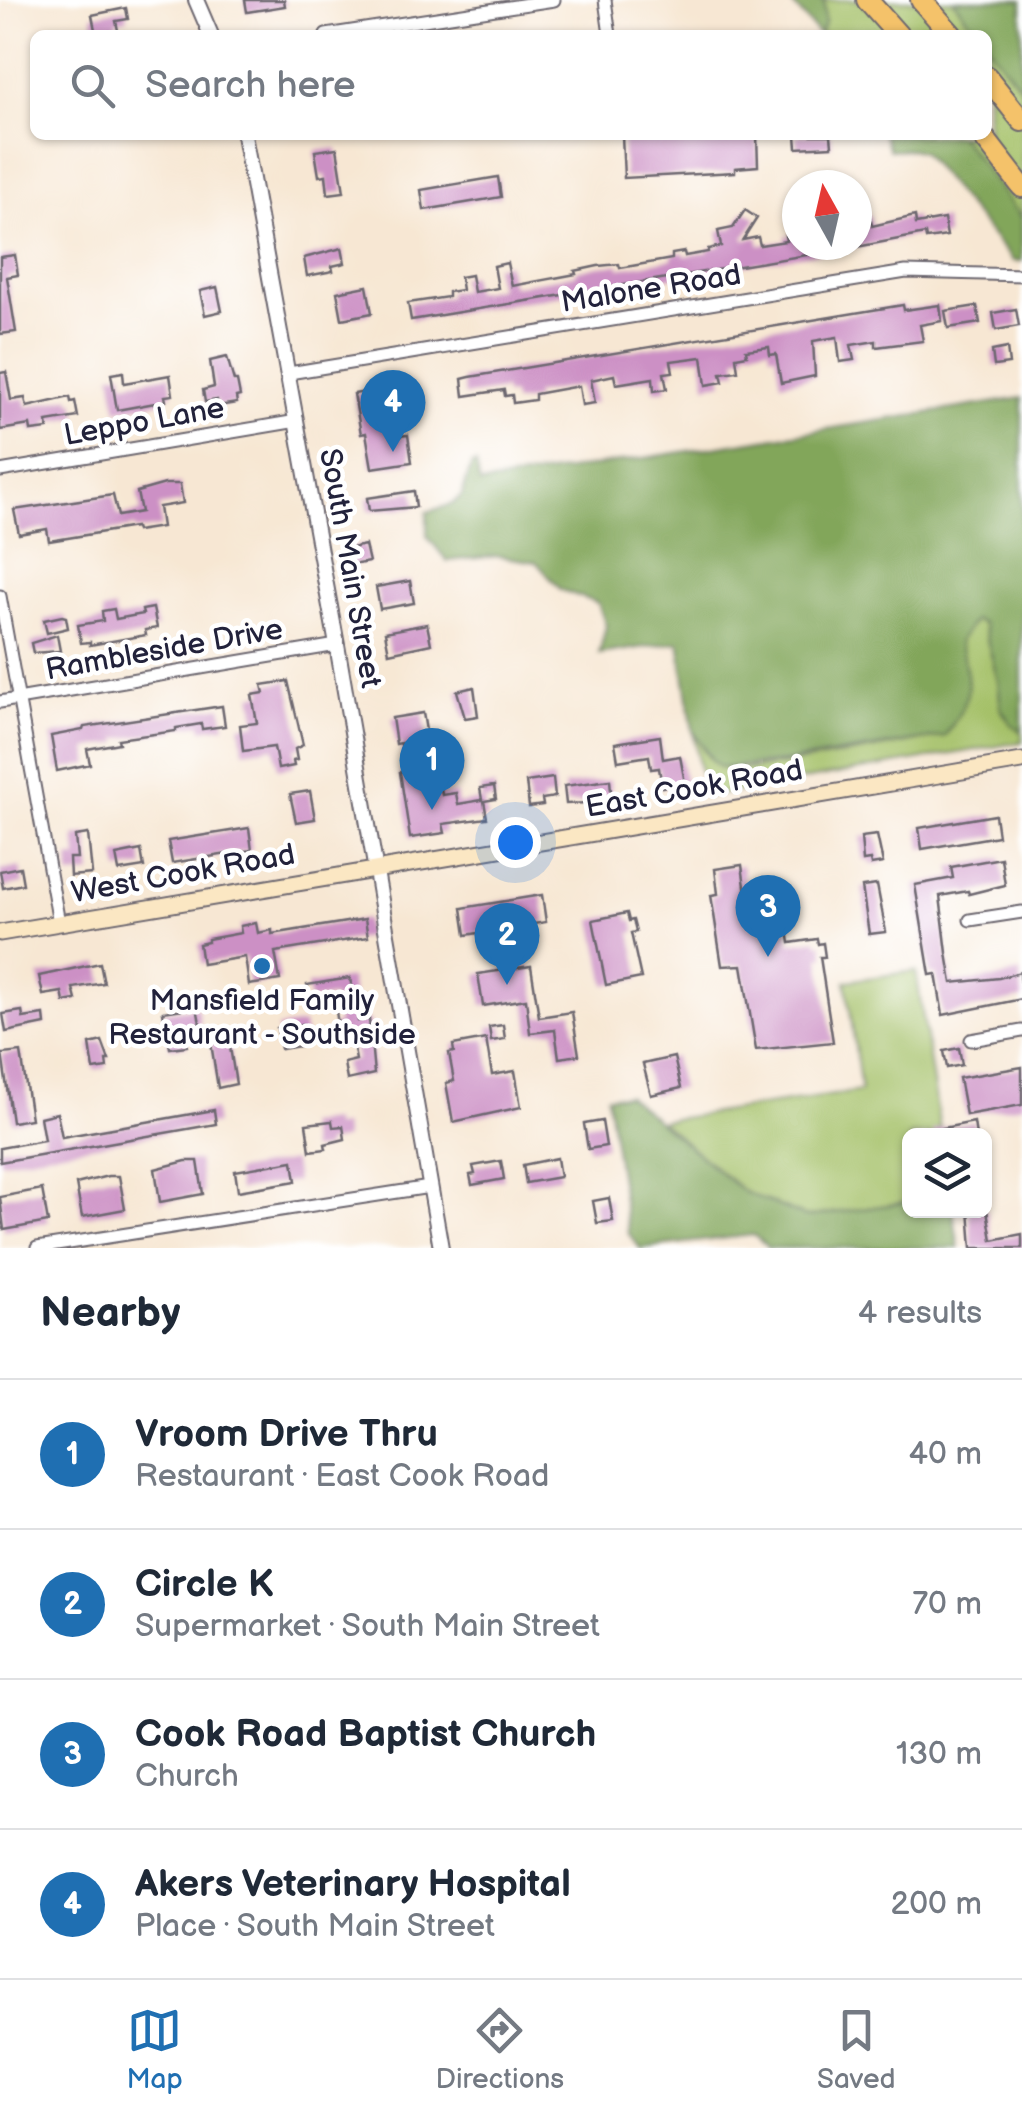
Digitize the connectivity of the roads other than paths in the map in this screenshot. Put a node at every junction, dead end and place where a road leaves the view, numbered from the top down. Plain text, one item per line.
1 (196, 0) edge
2 (554, 0) edge
3 (606, 0) edge
4 (866, 0) edge
5 (921, 0) edge
6 (209, 30) edge
7 (359, 30) edge
8 (609, 30) edge
9 (893, 30) edge
10 (948, 30) edge
11 (992, 83) edge
12 (1022, 121) edge
13 (245, 140) edge
14 (986, 140) edge
15 (1022, 187) edge
16 (1022, 275) edge
17 (289, 373) junction
18 (297, 420) junction
19 (0, 471) edge
20 (0, 596) edge
21 (337, 645) junction
22 (18, 700) junction
23 (0, 702) edge
24 (1022, 761) edge
25 (375, 868) junction
26 (1022, 912) edge
27 (970, 920) dead end
28 (58, 923) junction
29 (0, 932) edge
30 (1022, 1031) edge
31 (971, 1040) dead end
32 (430, 1186) junction
33 (37, 1248) edge
34 (440, 1248) edge

1 - 6 street
2 - 7 street
3 - 8 street
4 - 9 highway
5 - 10 highway
11 - 12 highway
13 - 17 street, South Main Street
14 - 15 highway
16 - 17 street, Malone Road
17 - 18 street, South Main Street
18 - 19 street, Leppo Lane
18 - 21 street, South Main Street
20 - 22 street
21 - 22 street, Rambleside Drive
21 - 25 street, South Main Street
22 - 23 street, Rambleside Drive
22 - 28 street
24 - 25 main road, East Cook Road
25 - 28 main road, West Cook Road
25 - 32 street, South Main Street
26 - 27 street
28 - 29 main road, West Cook Road
30 - 31 street
32 - 33 street
32 - 34 street, South Main Street

